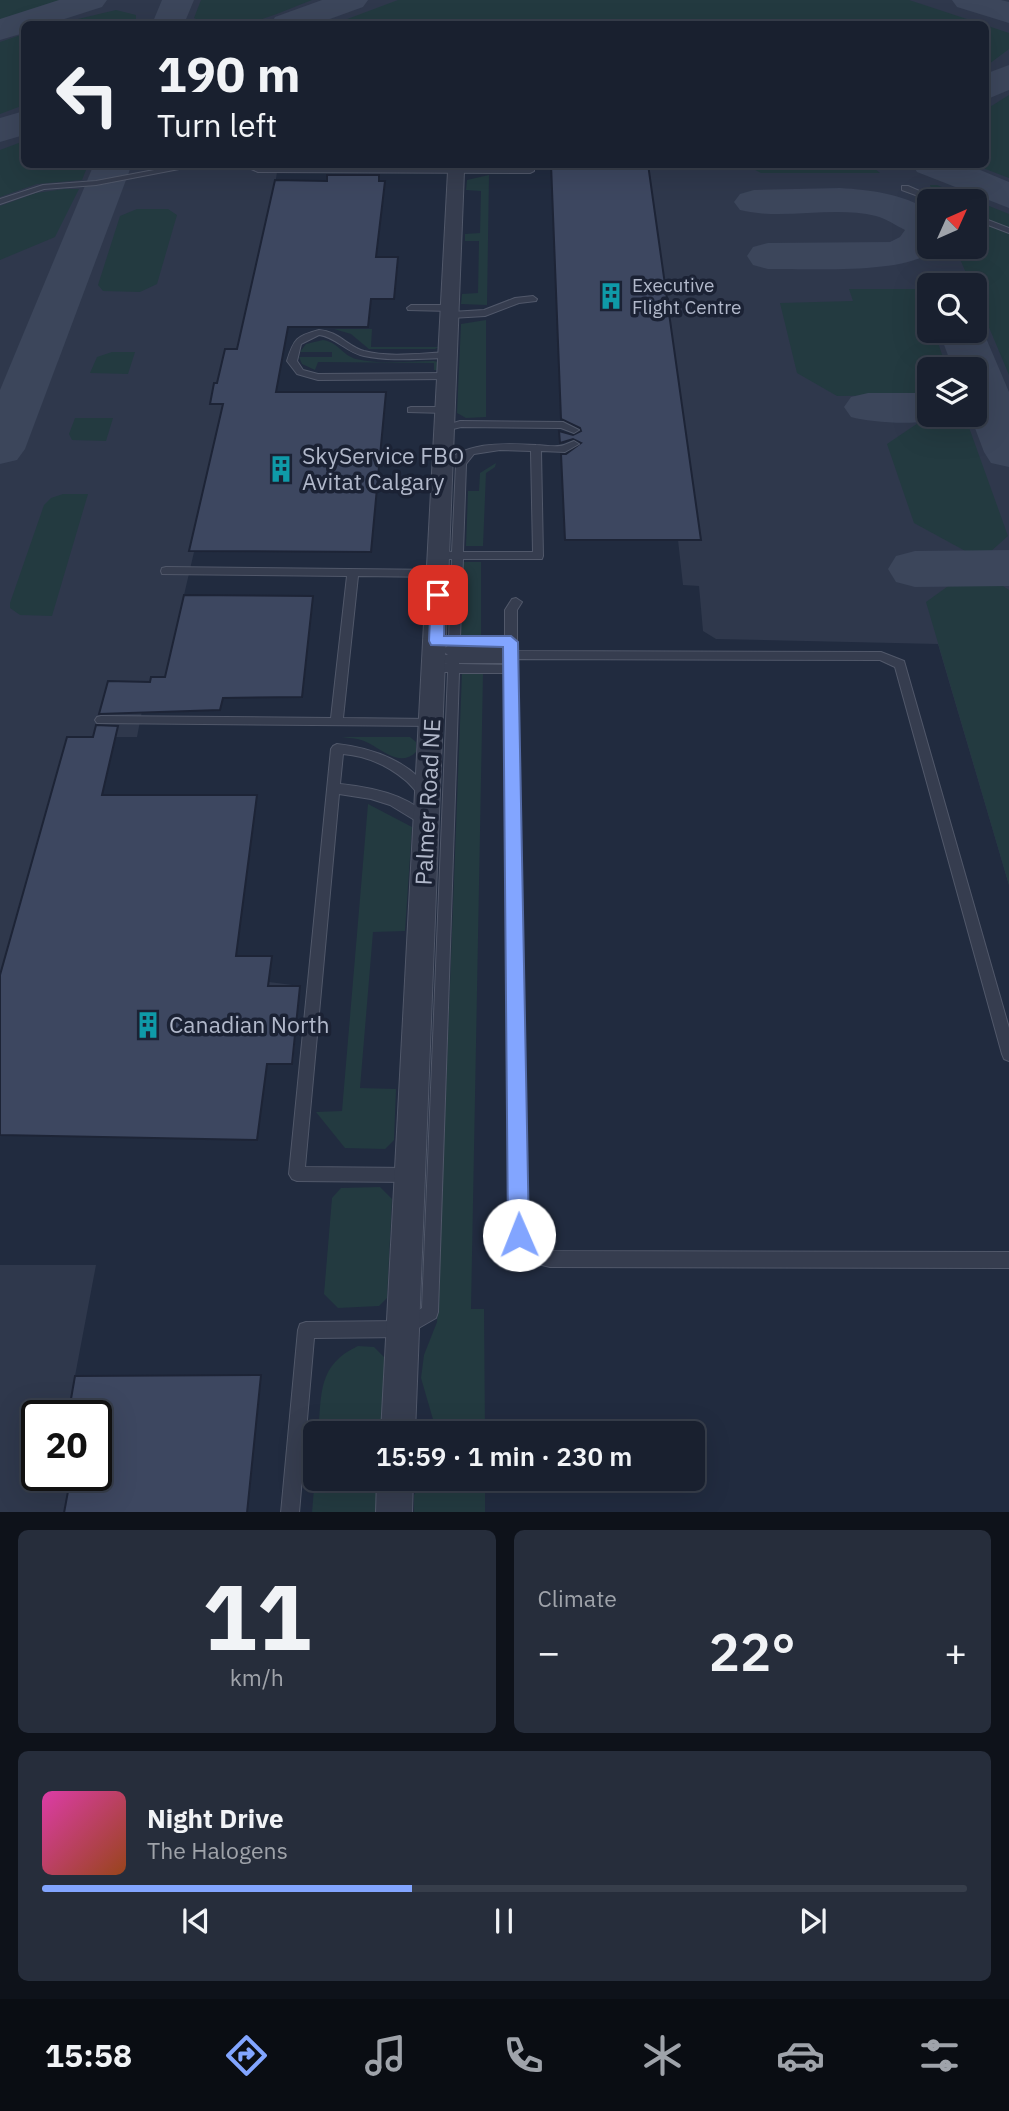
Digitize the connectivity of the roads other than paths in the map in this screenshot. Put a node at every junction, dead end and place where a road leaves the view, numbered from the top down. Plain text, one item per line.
1 (180, 168) edge
2 (253, 168) edge
3 (390, 168) edge
4 (456, 168) edge
5 (474, 168) edge
6 (530, 168) edge
7 (905, 188) dead end
8 (917, 193) edge
9 (0, 202) edge
10 (987, 222) edge
11 (1009, 231) edge
12 (533, 299) dead end
13 (411, 308) dead end
14 (451, 312) junction
15 (448, 365) junction
16 (411, 410) dead end
17 (445, 421) junction
18 (475, 424) junction
19 (541, 425) junction
20 (573, 430) dead end
21 (574, 444) dead end
22 (539, 449) junction
23 (473, 452) junction
24 (443, 469) junction
25 (446, 561) junction
26 (166, 571) dead end
27 (354, 572) junction
28 (516, 602) dead end
29 (446, 655) junction
30 (511, 655) junction
31 (101, 720) dead end
32 (337, 722) junction
33 (432, 723) junction
34 (333, 788) junction
35 (428, 796) junction
36 (427, 824) junction
37 (430, 998) junction
38 (1009, 1054) edge
39 (410, 1175) junction
40 (1009, 1260) edge
41 (403, 1329) junction
42 (399, 1421) edge
43 (395, 1491) edge
44 (289, 1512) edge
45 (394, 1512) edge

1 - 9 lane
2 - 3 lane
4 - 14 street, Palmer Road NE
5 - 6 lane
7 - 8 lane
10 - 11 lane
12 - 14 lane
13 - 14 lane
14 - 15 street, Palmer Road NE
15 - 15 lane
15 - 17 street, Palmer Road NE
16 - 17 lane
17 - 18 lane
17 - 24 street, Palmer Road NE
18 - 19 lane
18 - 23 lane
19 - 20 lane
19 - 22 lane
21 - 22 lane
22 - 23 lane
22 - 25 lane
23 - 24 lane
23 - 25 lane
24 - 25 street, Palmer Road NE
25 - 27 lane
25 - 29 street, Palmer Road NE
26 - 27 lane
27 - 32 lane
28 - 30 lane
29 - 30 lane
29 - 30 lane
29 - 33 street, Palmer Road NE
29 - 37 lane
30 - 38 lane
30 - 40 lane
31 - 32 lane
32 - 33 lane
33 - 35 street, Palmer Road NE
34 - 35 lane
34 - 36 lane
34 - 39 lane
35 - 36 street, Palmer Road NE
36 - 37 street, Palmer Road NE
37 - 39 street, Palmer Road NE
37 - 41 lane
39 - 41 street, Palmer Road NE
41 - 42 street, Palmer Road NE
41 - 44 lane
43 - 45 street

